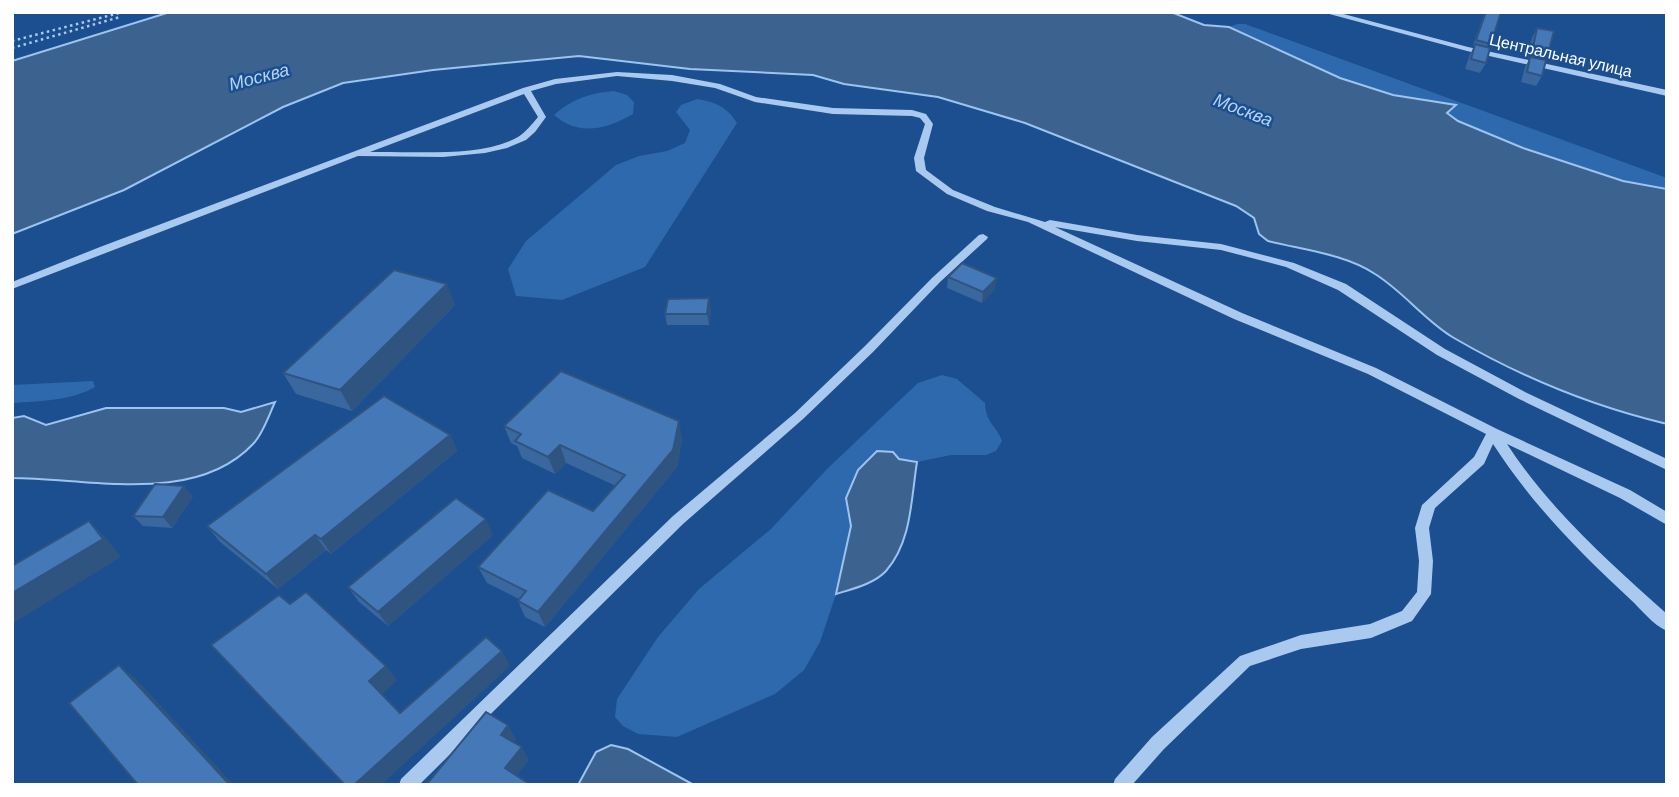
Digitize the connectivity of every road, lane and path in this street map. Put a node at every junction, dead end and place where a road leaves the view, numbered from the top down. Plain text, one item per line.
1 (123, 12) edge
2 (1326, 12) edge
3 (120, 17) dead end
4 (12, 41) edge
5 (12, 48) edge
6 (526, 90) junction
7 (1667, 93) edge
8 (353, 155) junction
9 (1032, 220) junction
10 (983, 237) dead end
11 (12, 286) edge
12 (1493, 432) junction
13 (1667, 464) edge
14 (1667, 519) edge
15 (1667, 624) edge
16 (407, 785) edge
17 (1121, 785) edge

1 - 4 path
2 - 7 street, Центральная улица
3 - 5 path
6 - 8 street
6 - 8 lane
6 - 9 street
8 - 11 street
9 - 12 street
9 - 13 lane
10 - 16 street
12 - 14 street
12 - 15 street
12 - 17 street

